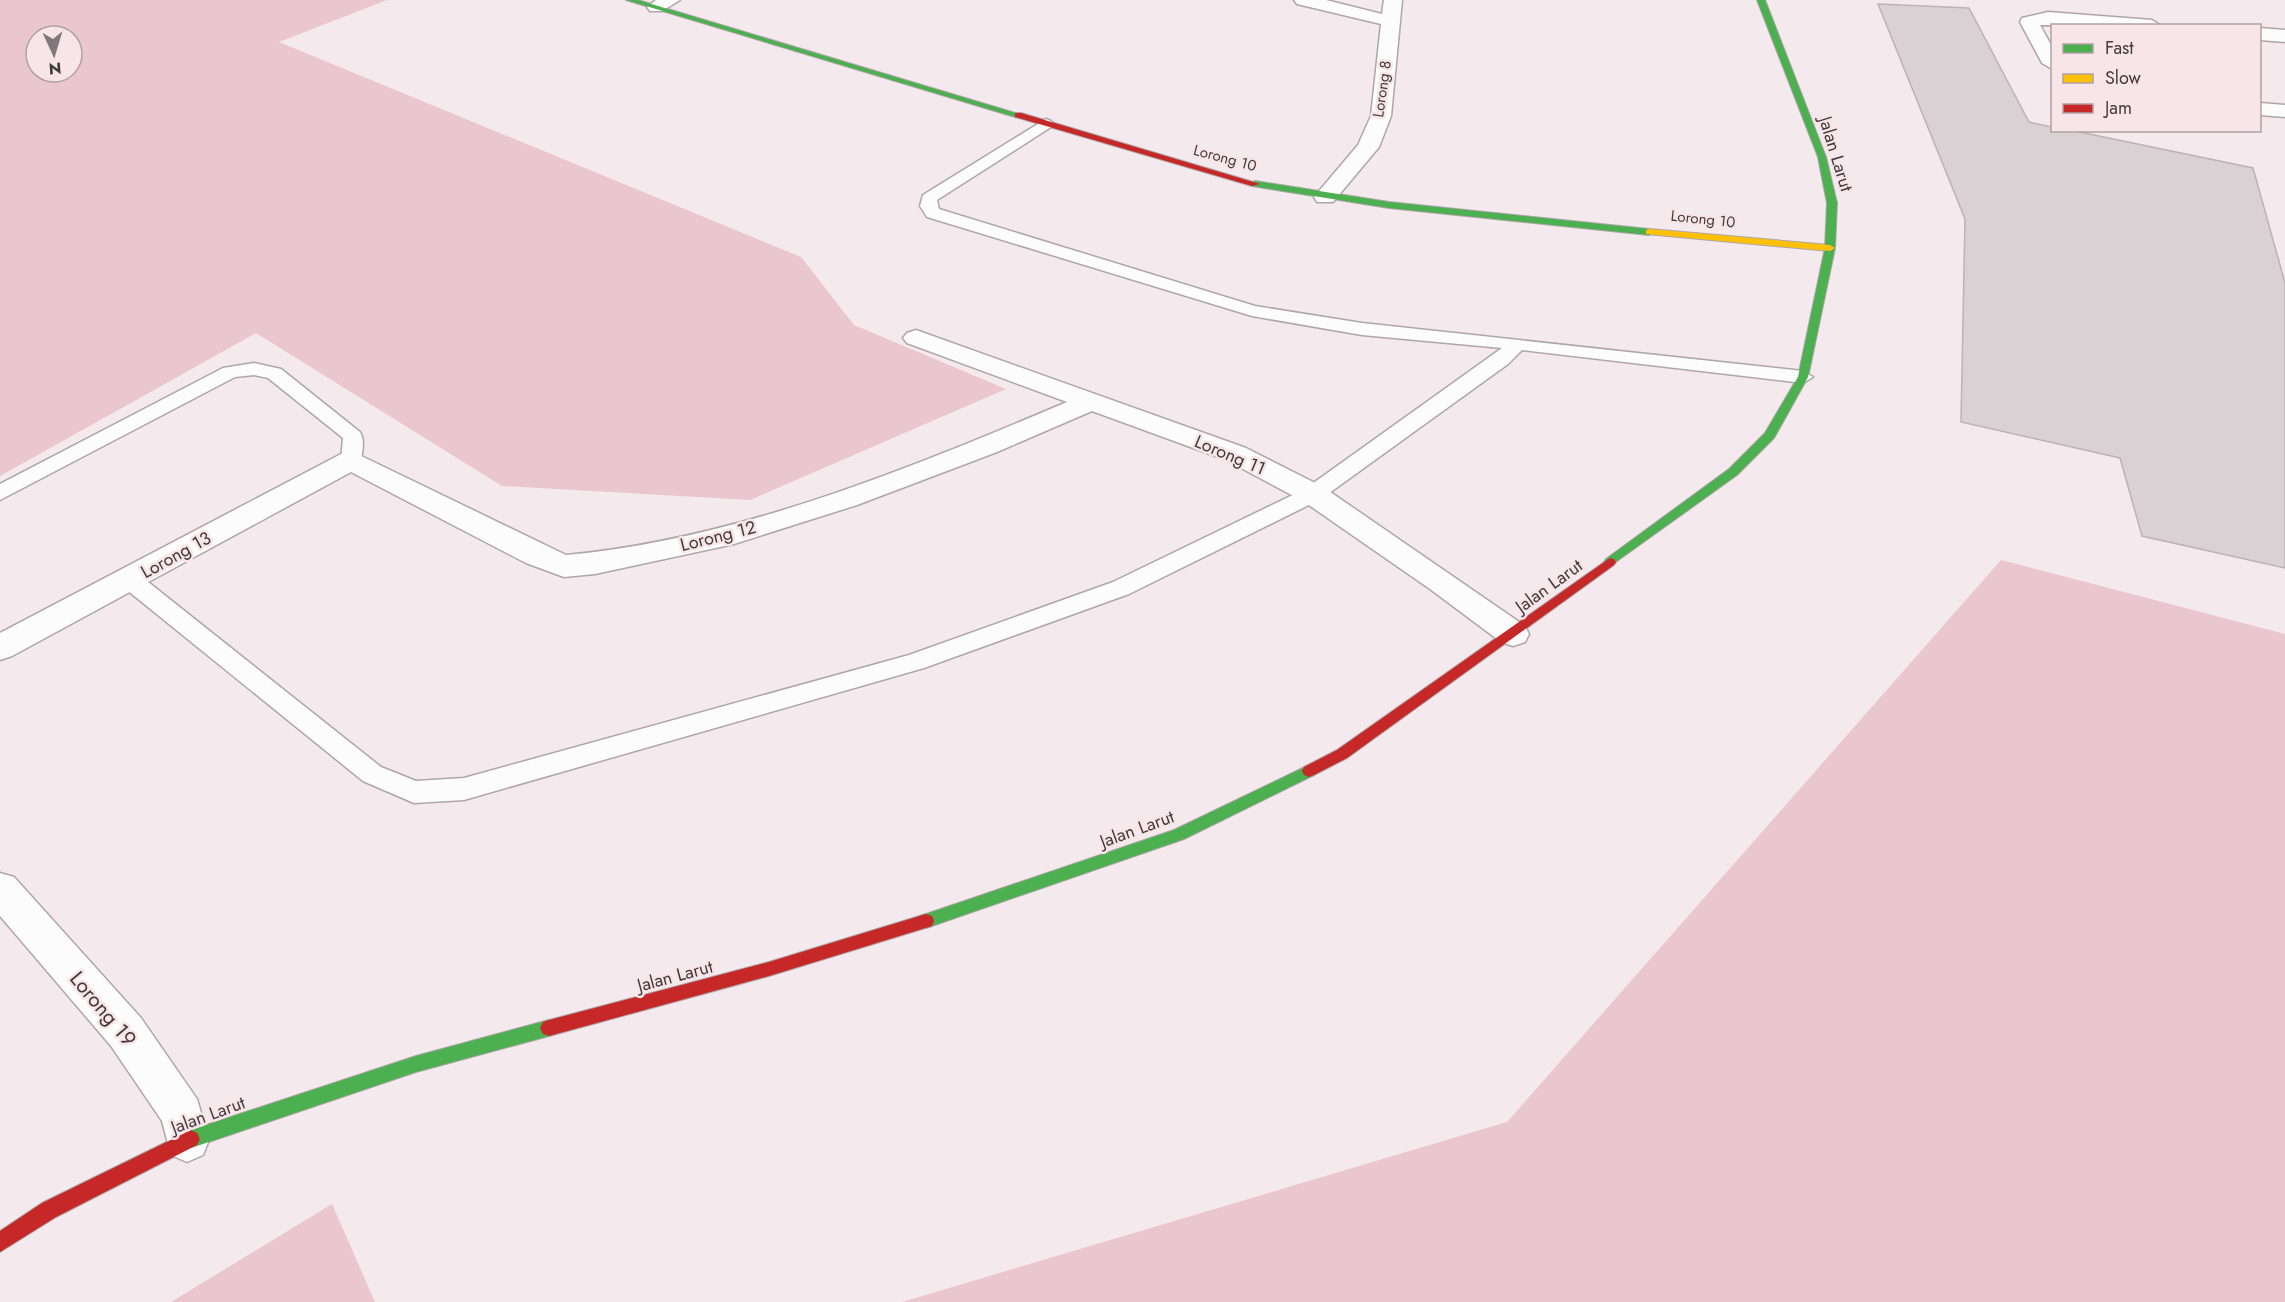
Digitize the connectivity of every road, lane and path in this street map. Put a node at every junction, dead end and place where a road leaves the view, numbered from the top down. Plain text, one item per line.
1 (630, 0) edge
2 (1303, 0) edge
3 (1393, 0) edge
4 (1761, 0) edge
5 (663, 4) edge
6 (1390, 21) junction
7 (2146, 24) edge
8 (2261, 34) edge
9 (2285, 36) edge
10 (2051, 61) edge
11 (2261, 109) edge
12 (2285, 111) edge
13 (1046, 124) junction
14 (1325, 197) junction
15 (1830, 249) junction
16 (916, 338) dead end
17 (1517, 344) junction
18 (1803, 377) junction
19 (1091, 402) junction
20 (351, 460) junction
21 (0, 493) edge
22 (1313, 494) junction
23 (130, 580) junction
24 (1513, 634) junction
25 (0, 648) edge
26 (0, 889) edge
27 (188, 1140) junction
28 (0, 1242) edge

1 - 5 main road, Lorong 10
2 - 6 street
3 - 6 street, Lorong 8
4 - 15 main road, Jalan Larut
5 - 13 main road, Lorong 10
6 - 14 street, Lorong 8
7 - 10 street
8 - 9 street
11 - 12 street
13 - 14 main road, Lorong 10
13 - 17 lane
14 - 15 main road, Lorong 10
15 - 18 main road, Jalan Larut
16 - 19 street, Lorong 11
17 - 18 lane
17 - 22 lane
18 - 24 main road, Jalan Larut
19 - 20 street, Lorong 12
19 - 22 street, Lorong 11
20 - 21 lane
20 - 23 street, Lorong 13
22 - 23 lane
22 - 24 street, Lorong 11
23 - 25 street, Lorong 13
24 - 27 main road, Jalan Larut
26 - 27 street, Lorong 19
27 - 28 main road, Jalan Larut

